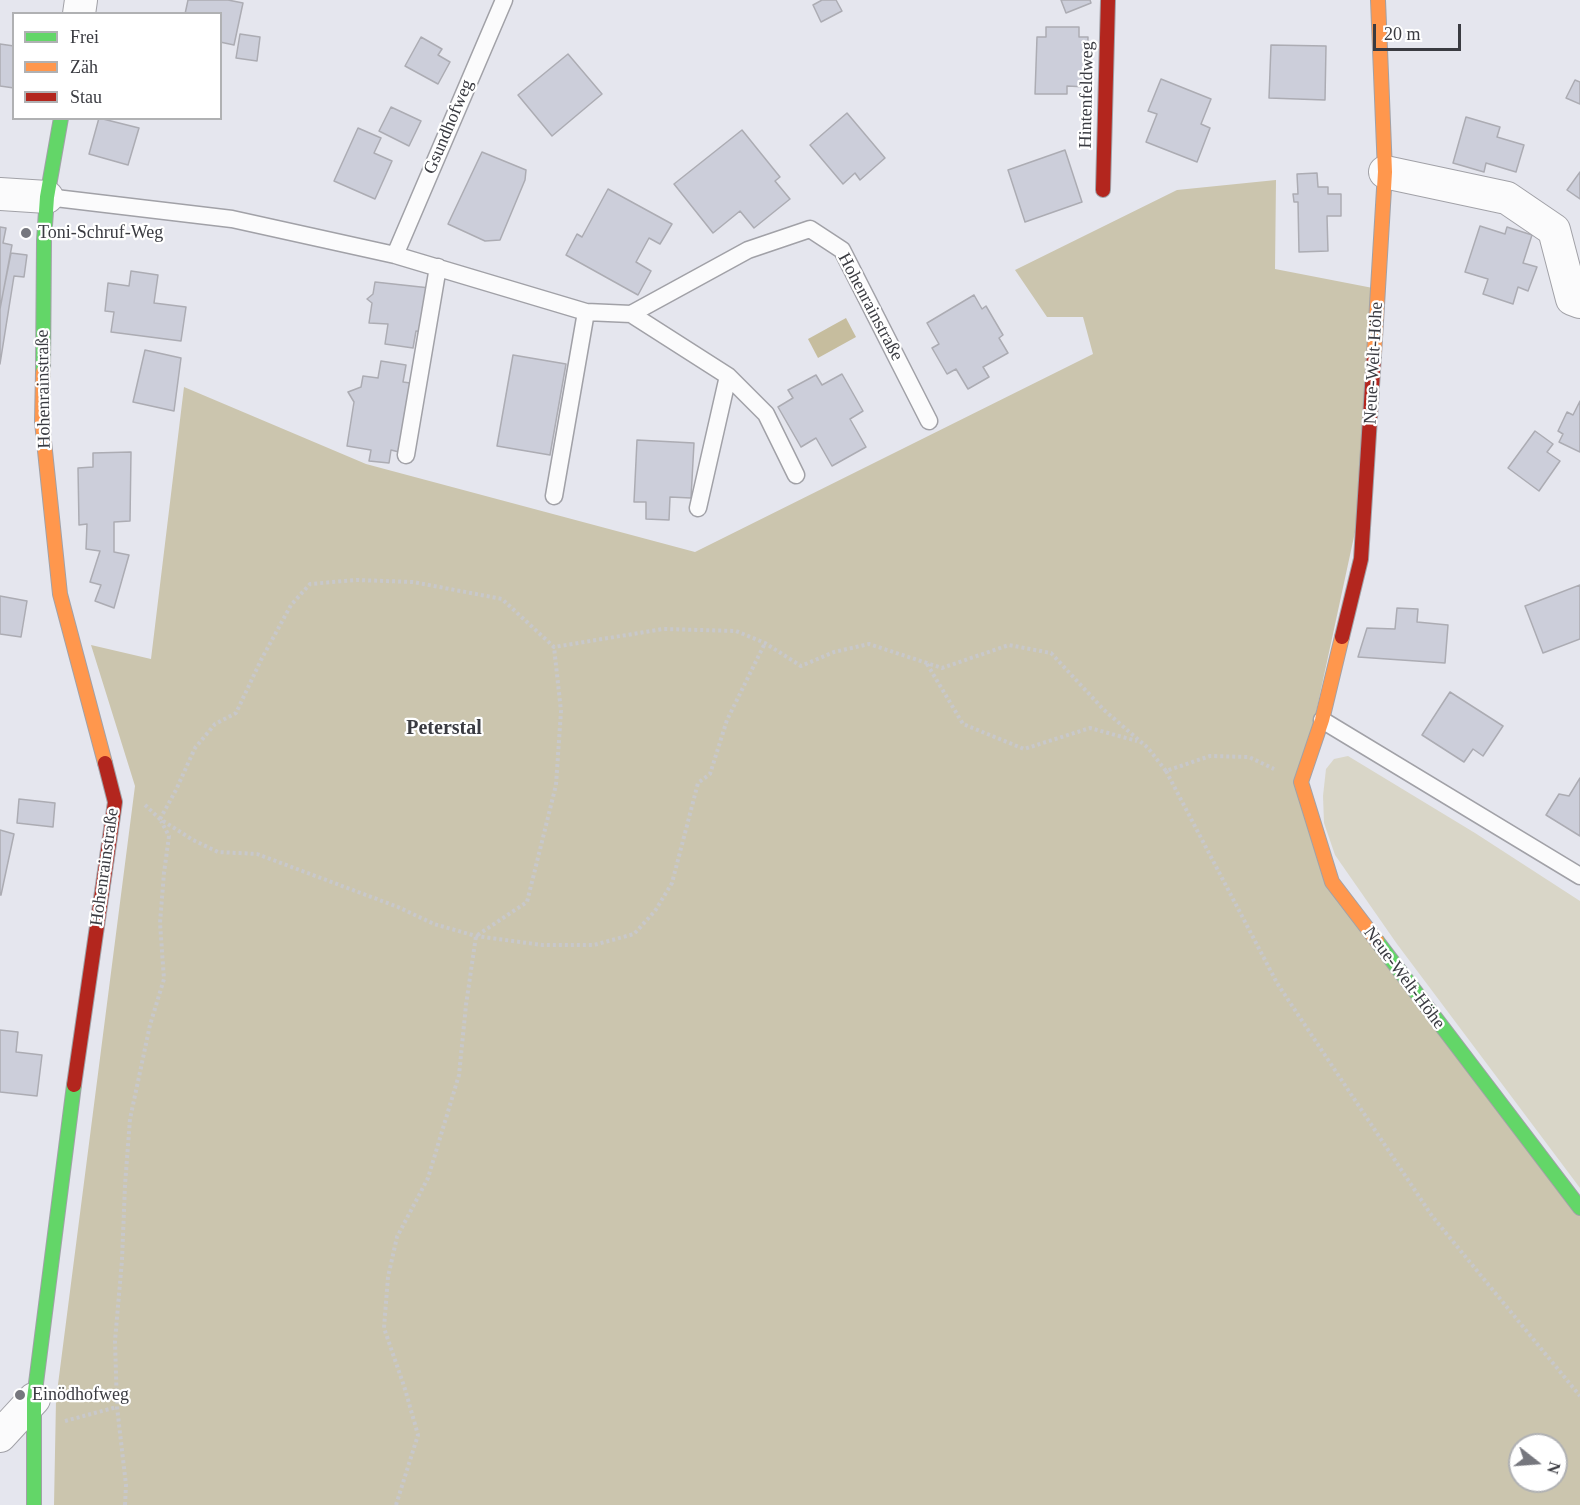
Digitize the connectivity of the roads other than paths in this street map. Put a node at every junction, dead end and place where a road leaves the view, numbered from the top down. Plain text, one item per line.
1 (504, 0) edge
2 (1108, 0) edge
3 (1378, 0) edge
4 (61, 120) edge
5 (1385, 172) junction
6 (1103, 190) dead end
7 (0, 194) edge
8 (47, 196) junction
9 (395, 255) junction
10 (438, 267) junction
11 (1580, 302) edge
12 (586, 312) junction
13 (631, 314) junction
14 (728, 376) junction
15 (929, 421) dead end
16 (406, 455) dead end
17 (796, 476) dead end
18 (554, 496) dead end
19 (698, 508) dead end
20 (1322, 720) junction
21 (1580, 876) edge
22 (1580, 1208) edge
23 (34, 1412) junction
24 (0, 1436) edge
25 (34, 1505) edge

1 - 9 lane, Gsundhofweg
2 - 6 street, Hintenfeldweg
3 - 5 street, Neue-Welt-Höhe
4 - 8 street, Hohenrainstraße
5 - 11 street
5 - 20 street, Neue-Welt-Höhe
7 - 8 street
8 - 9 lane
8 - 23 street, Hohenrainstraße
9 - 10 lane
10 - 12 lane
10 - 16 lane
12 - 13 lane
12 - 18 lane
13 - 14 lane
13 - 15 lane, Hohenrainstraße
14 - 17 lane
14 - 19 lane
20 - 21 lane
20 - 22 street, Neue-Welt-Höhe
23 - 24 street
23 - 25 street, Hohenrainstraße

